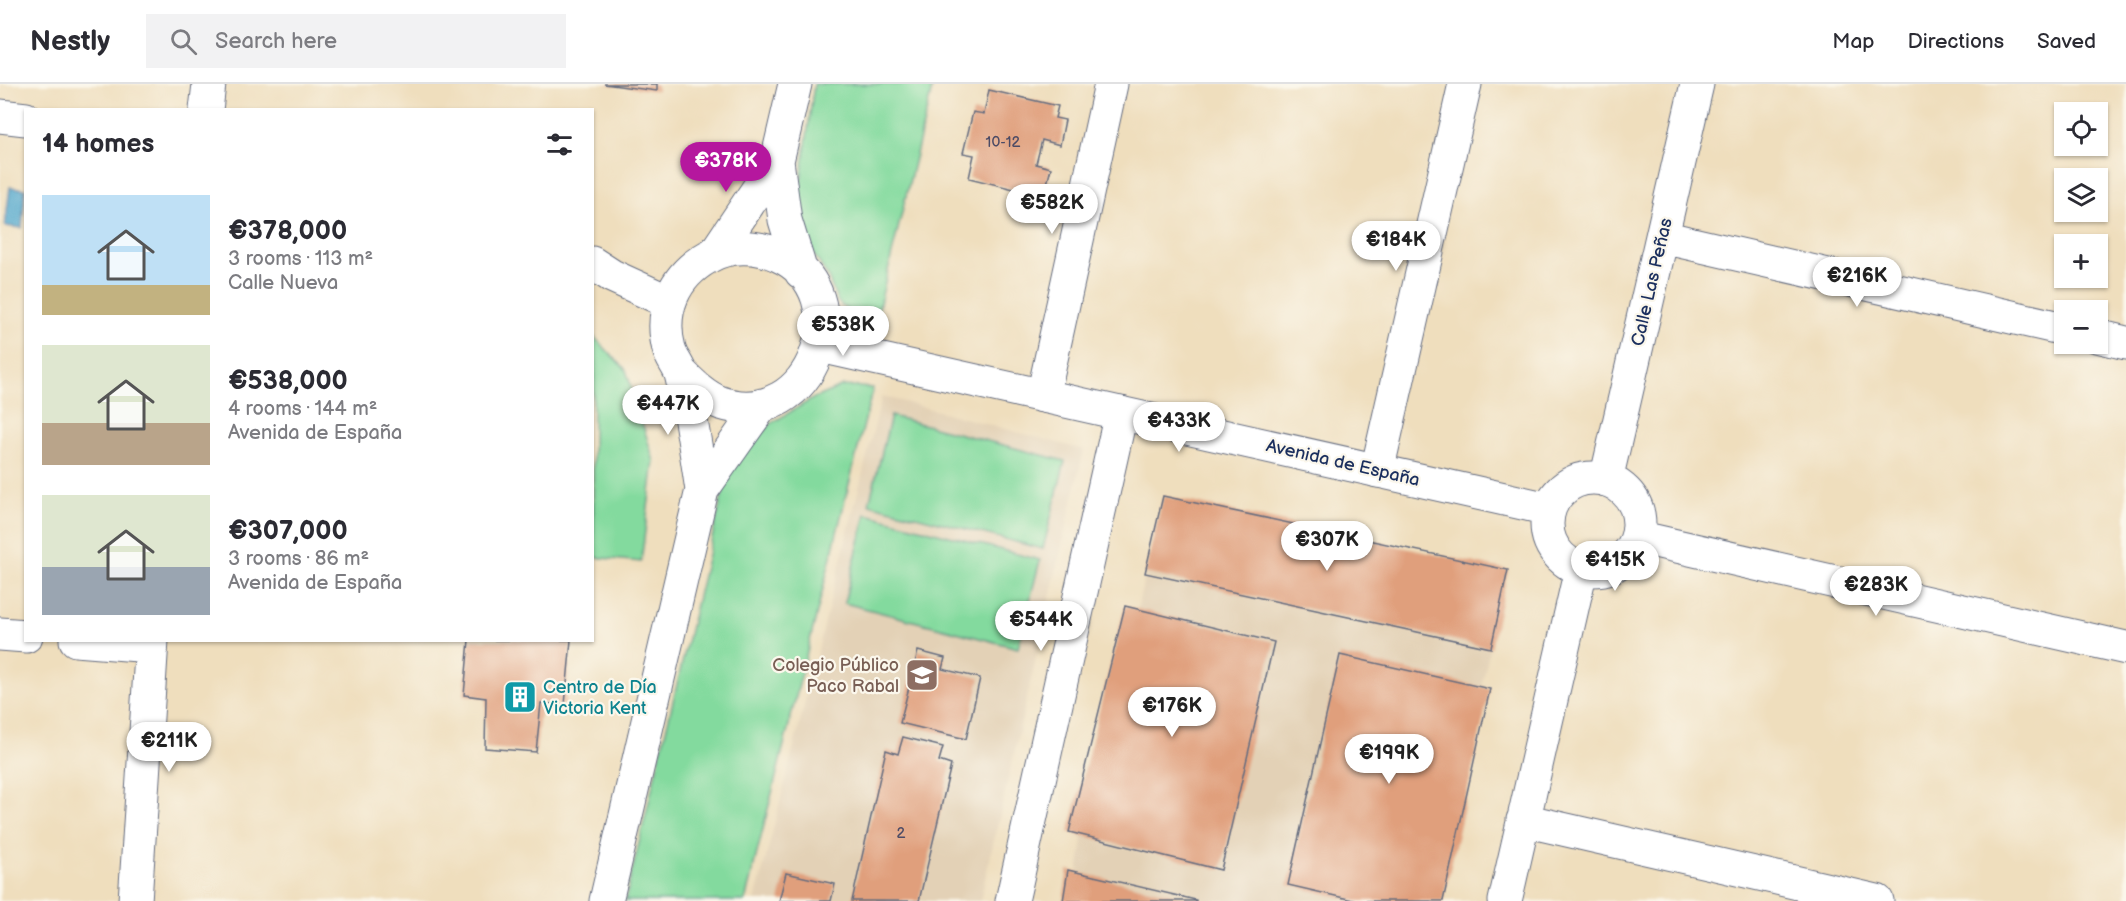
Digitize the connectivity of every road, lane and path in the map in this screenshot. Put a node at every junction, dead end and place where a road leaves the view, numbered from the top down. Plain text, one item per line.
1 (209, 84) edge
2 (795, 84) edge
3 (1111, 84) edge
4 (1465, 84) edge
5 (1697, 84) edge
6 (206, 108) edge
7 (0, 116) edge
8 (24, 119) edge
9 (777, 161) junction
10 (1662, 237) junction
11 (716, 252) junction
12 (594, 264) edge
13 (801, 272) junction
14 (669, 302) junction
15 (2054, 327) edge
16 (2108, 339) edge
17 (2126, 343) edge
18 (820, 346) junction
19 (681, 373) junction
20 (1043, 396) junction
21 (762, 405) junction
22 (1121, 413) junction
23 (1377, 471) junction
24 (1606, 480) junction
25 (702, 490) junction
26 (1549, 509) junction
27 (1638, 537) junction
28 (1581, 569) junction
29 (0, 634) edge
30 (24, 636) edge
31 (114, 642) edge
32 (152, 644) edge
33 (2126, 648) edge
34 (1523, 820) junction
35 (135, 901) edge
36 (606, 901) edge
37 (1012, 901) edge
38 (1504, 901) edge
39 (1877, 901) edge

1 - 6 street
2 - 9 street
3 - 20 street
4 - 23 street
5 - 10 street, Calle Las Peñas
7 - 8 street
9 - 11 street
9 - 13 street
10 - 15 street
10 - 24 street, Calle Las Peñas
11 - 13 street
11 - 14 street
12 - 14 street
13 - 18 street
14 - 19 street
16 - 17 street
18 - 20 street, Avenida de España
18 - 21 street
19 - 21 street
19 - 25 street
20 - 22 street, Avenida de España
21 - 25 street
22 - 23 street, Avenida de España
22 - 37 street
23 - 26 street, Avenida de España
24 - 26 street
24 - 27 street
25 - 36 street
26 - 28 street
27 - 28 street
27 - 33 street
28 - 34 street
29 - 30 street
31 - 32 street
32 - 35 street
34 - 38 street
34 - 39 street

